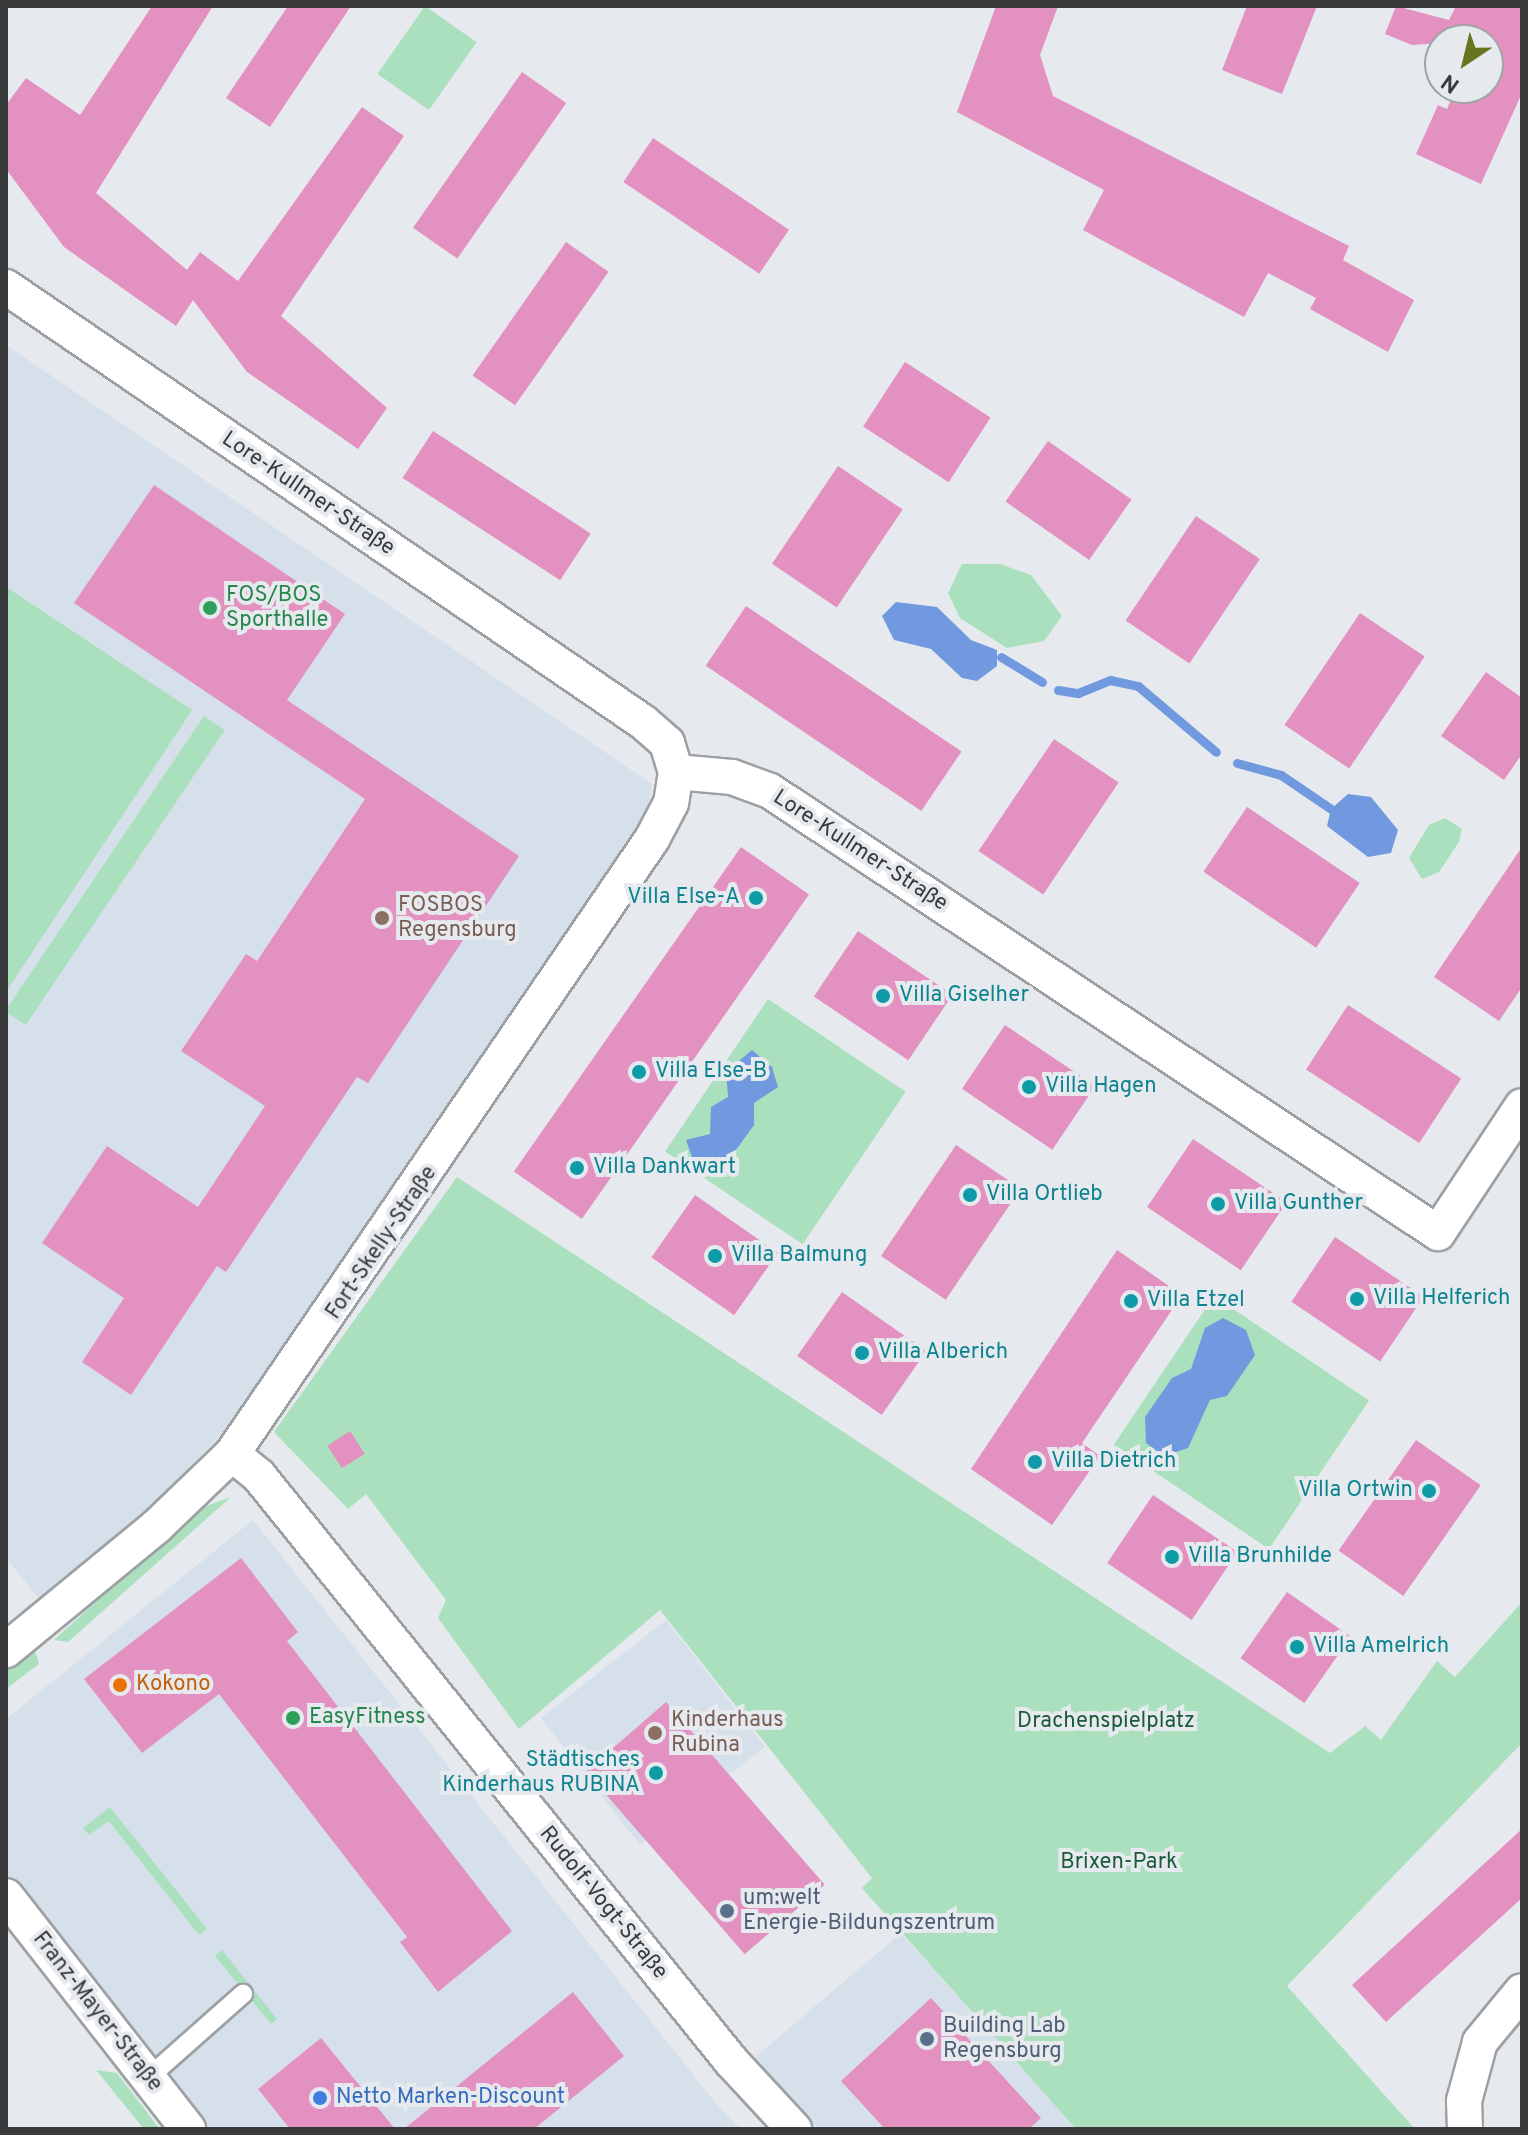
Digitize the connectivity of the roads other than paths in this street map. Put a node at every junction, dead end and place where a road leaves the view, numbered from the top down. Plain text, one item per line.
1 (6, 287) edge
2 (676, 772) junction
3 (1522, 1106) edge
4 (232, 1454) junction
5 (6, 1650) edge
6 (6, 1896) edge
7 (1522, 1991) edge
8 (243, 1994) dead end
9 (148, 2078) junction
10 (188, 2129) edge
11 (794, 2129) edge
12 (1465, 2129) edge

1 - 2 street, Lore-Kullmer-Straße
2 - 3 street, Lore-Kullmer-Straße
2 - 4 street, Fort-Skelly-Straße
4 - 5 street, Fort-Skelly-Straße
4 - 11 street, Rudolf-Vogt-Straße
6 - 9 street, Franz-Mayer-Straße
7 - 12 street
8 - 9 lane
9 - 10 street, Franz-Mayer-Straße

